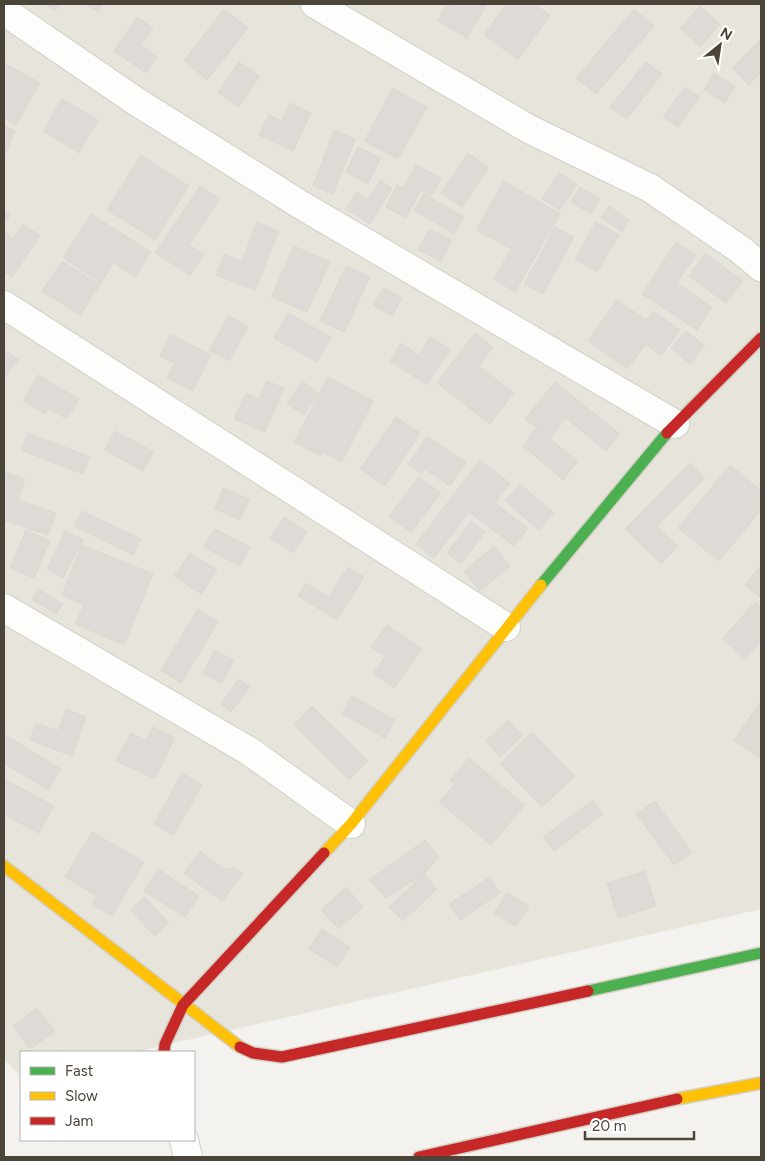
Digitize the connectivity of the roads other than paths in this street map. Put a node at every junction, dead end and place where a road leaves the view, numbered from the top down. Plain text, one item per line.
1 (315, 4) edge
2 (4, 10) edge
3 (761, 267) edge
4 (4, 305) edge
5 (761, 338) edge
6 (675, 424) junction
7 (4, 608) edge
8 (506, 627) junction
9 (351, 824) junction
10 (4, 866) edge
11 (761, 953) edge
12 (184, 1005) junction
13 (164, 1051) edge
14 (761, 1084) edge
15 (184, 1141) edge
16 (188, 1157) edge
17 (419, 1157) edge

1 - 3 street
2 - 6 street
4 - 8 street
5 - 6 street
6 - 8 street
7 - 9 street
8 - 9 street
9 - 12 street
10 - 12 street
11 - 12 street
12 - 13 street
14 - 17 street
15 - 16 street

